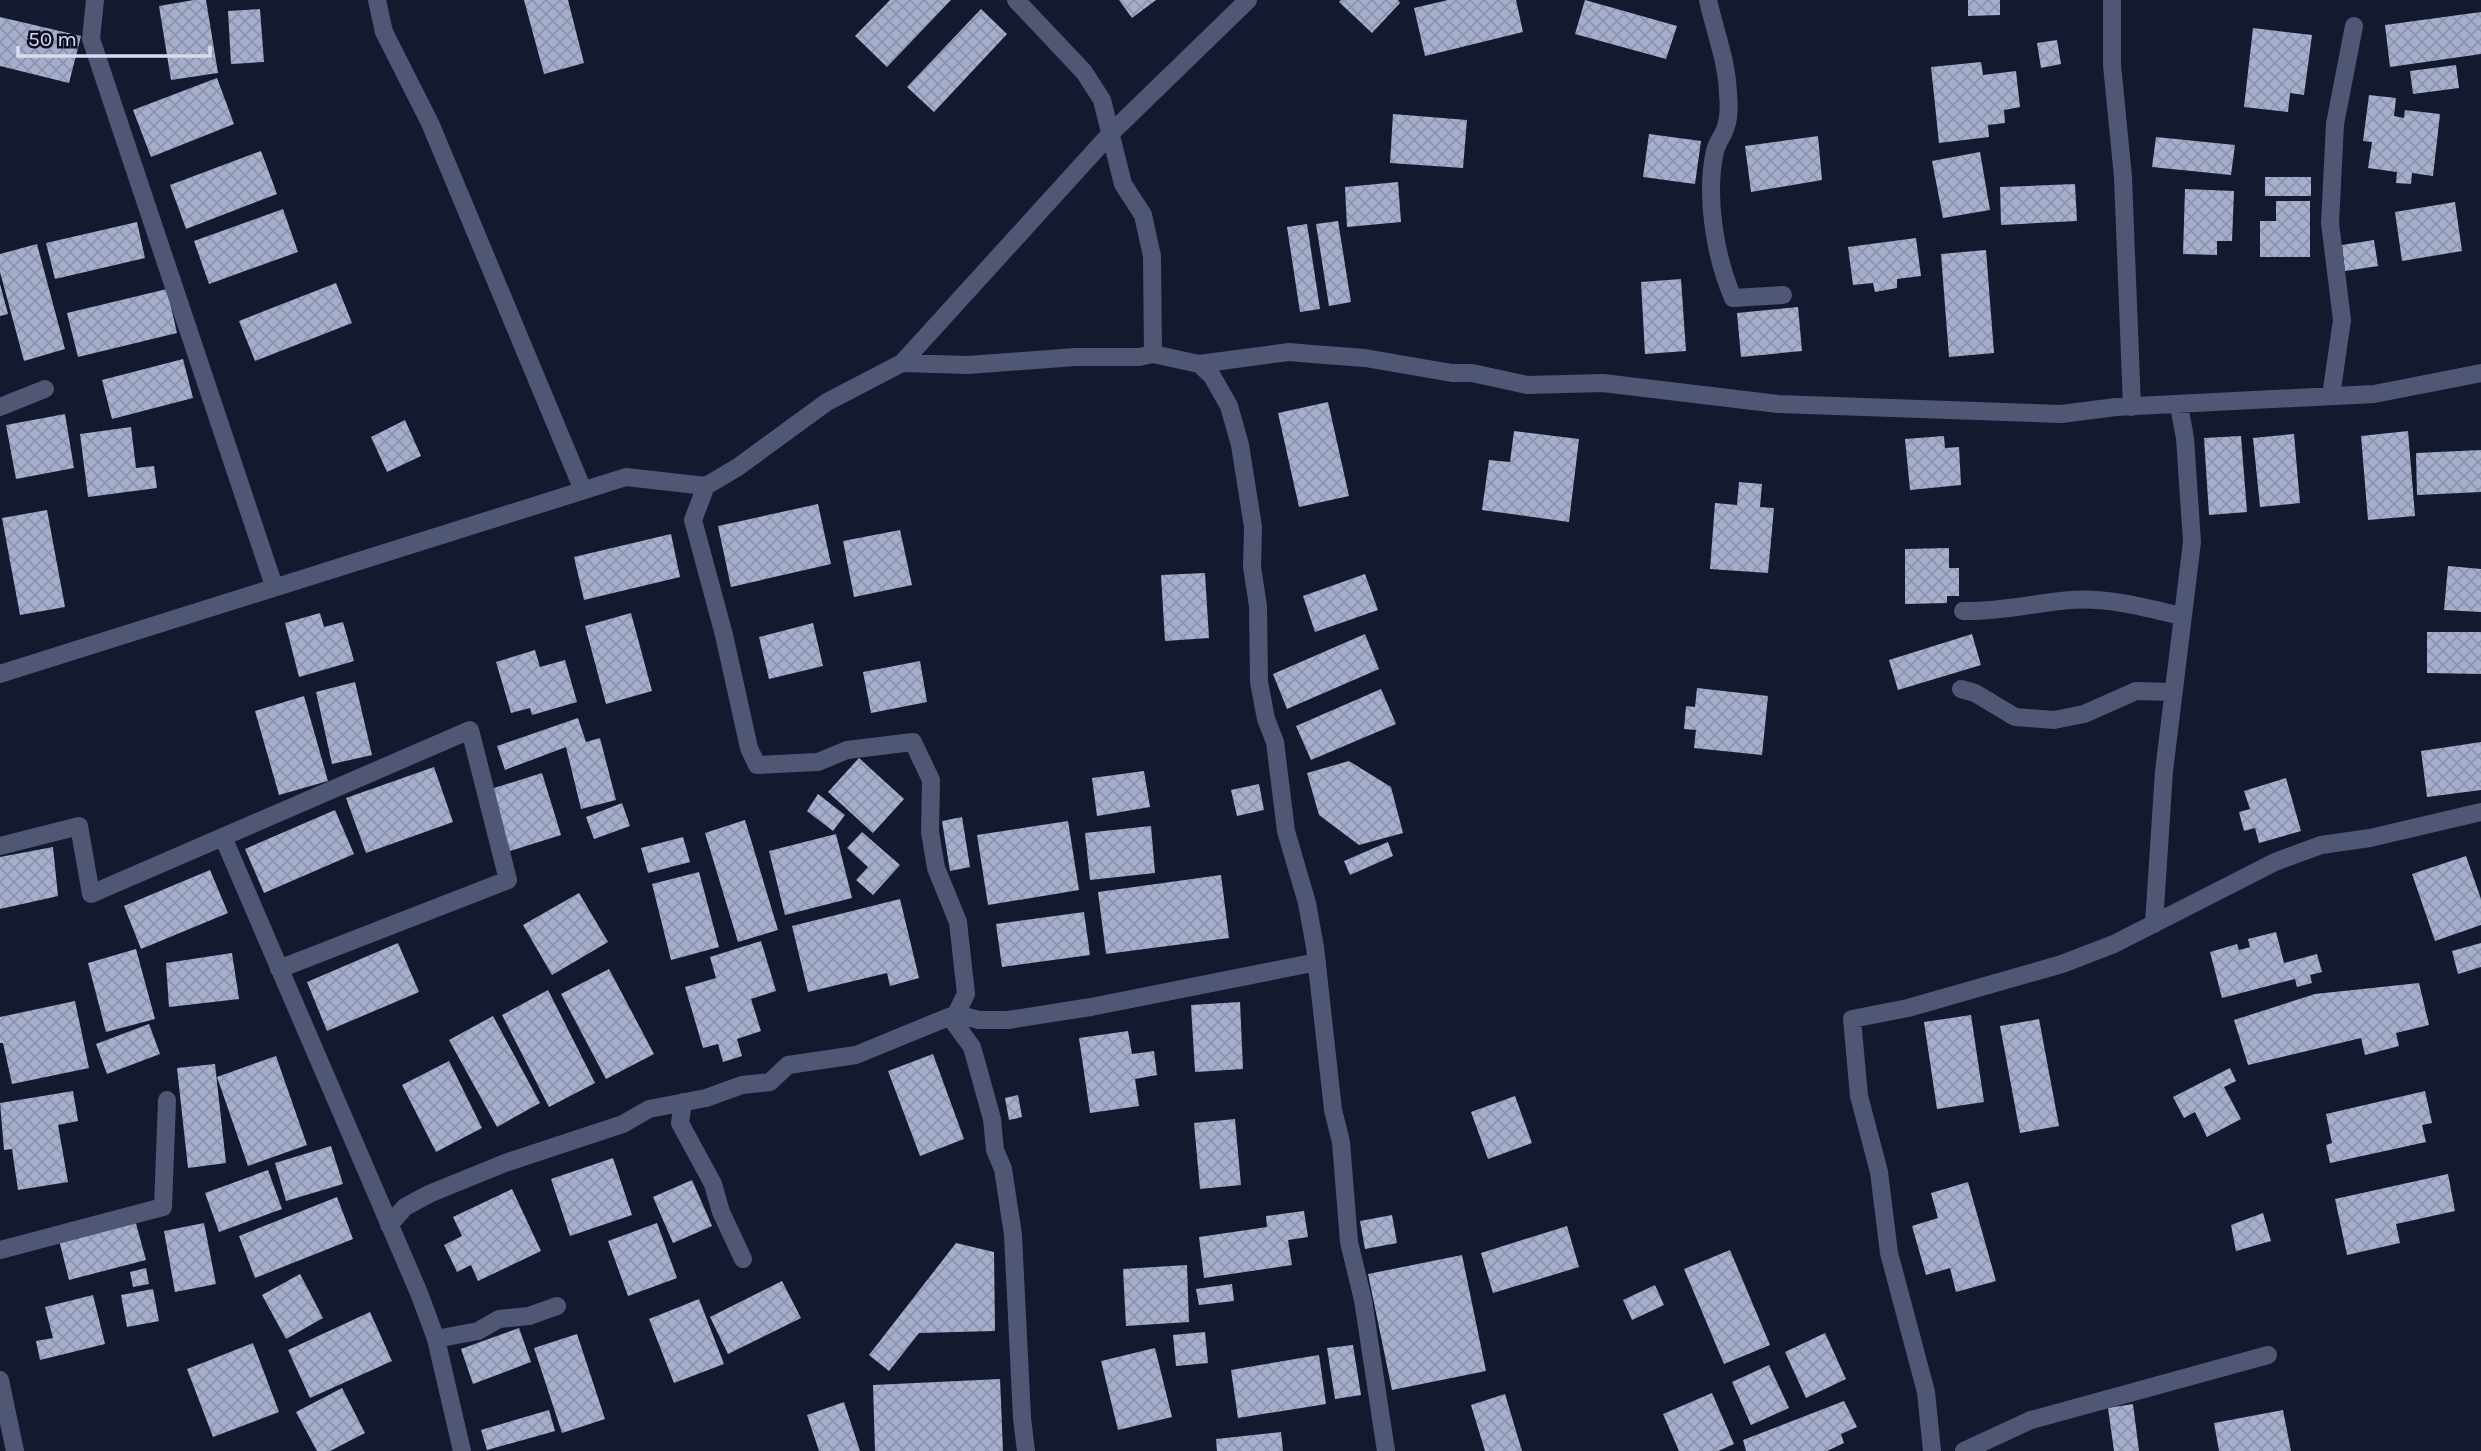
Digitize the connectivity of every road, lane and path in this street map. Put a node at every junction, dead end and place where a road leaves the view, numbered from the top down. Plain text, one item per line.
1 (95, 0) edge
2 (377, 0) edge
3 (1016, 0) edge
4 (1248, 0) edge
5 (1708, 0) edge
6 (2112, 0) edge
7 (2354, 26) dead end
8 (1111, 133) junction
9 (1783, 295) dead end
10 (1153, 354) junction
11 (902, 363) junction
12 (1199, 364) junction
13 (2481, 373) edge
14 (45, 389) dead end
15 (2331, 396) junction
16 (2179, 406) junction
17 (0, 407) edge
18 (2132, 407) junction
19 (706, 486) junction
20 (583, 491) junction
21 (274, 586) junction
22 (1963, 611) dead end
23 (2182, 616) junction
24 (0, 674) edge
25 (1961, 689) dead end
26 (2173, 692) junction
27 (2481, 812) edge
28 (223, 837) junction
29 (0, 846) edge
30 (2154, 924) junction
31 (1317, 962) junction
32 (279, 969) junction
33 (953, 1016) junction
34 (167, 1100) dead end
35 (682, 1102) junction
36 (389, 1225) junction
37 (0, 1250) edge
38 (743, 1259) dead end
39 (557, 1306) dead end
40 (436, 1339) junction
41 (2268, 1355) dead end
42 (0, 1380) edge
43 (15, 1451) edge
44 (462, 1451) edge
45 (1026, 1451) edge
46 (1386, 1451) edge
47 (1932, 1451) edge
48 (1964, 1451) edge

1 - 21 street
2 - 20 street
3 - 8 street
4 - 8 street
5 - 9 street
6 - 18 street
7 - 15 street
8 - 10 street
8 - 11 street
10 - 11 street
10 - 12 street
11 - 19 street
12 - 18 street
12 - 31 street
13 - 15 street
14 - 17 street
15 - 16 street
16 - 18 street
16 - 23 street
19 - 20 street
19 - 33 street
20 - 21 street
21 - 24 street
22 - 23 street
23 - 26 street
25 - 26 street
26 - 30 street
27 - 30 street
28 - 29 street
28 - 32 street
28 - 32 street
30 - 47 street
31 - 33 street
31 - 46 street
32 - 36 street
33 - 35 street
33 - 45 street
34 - 37 street
35 - 36 street
35 - 38 street
36 - 40 street
39 - 40 street
40 - 44 street
41 - 48 street
42 - 43 street

